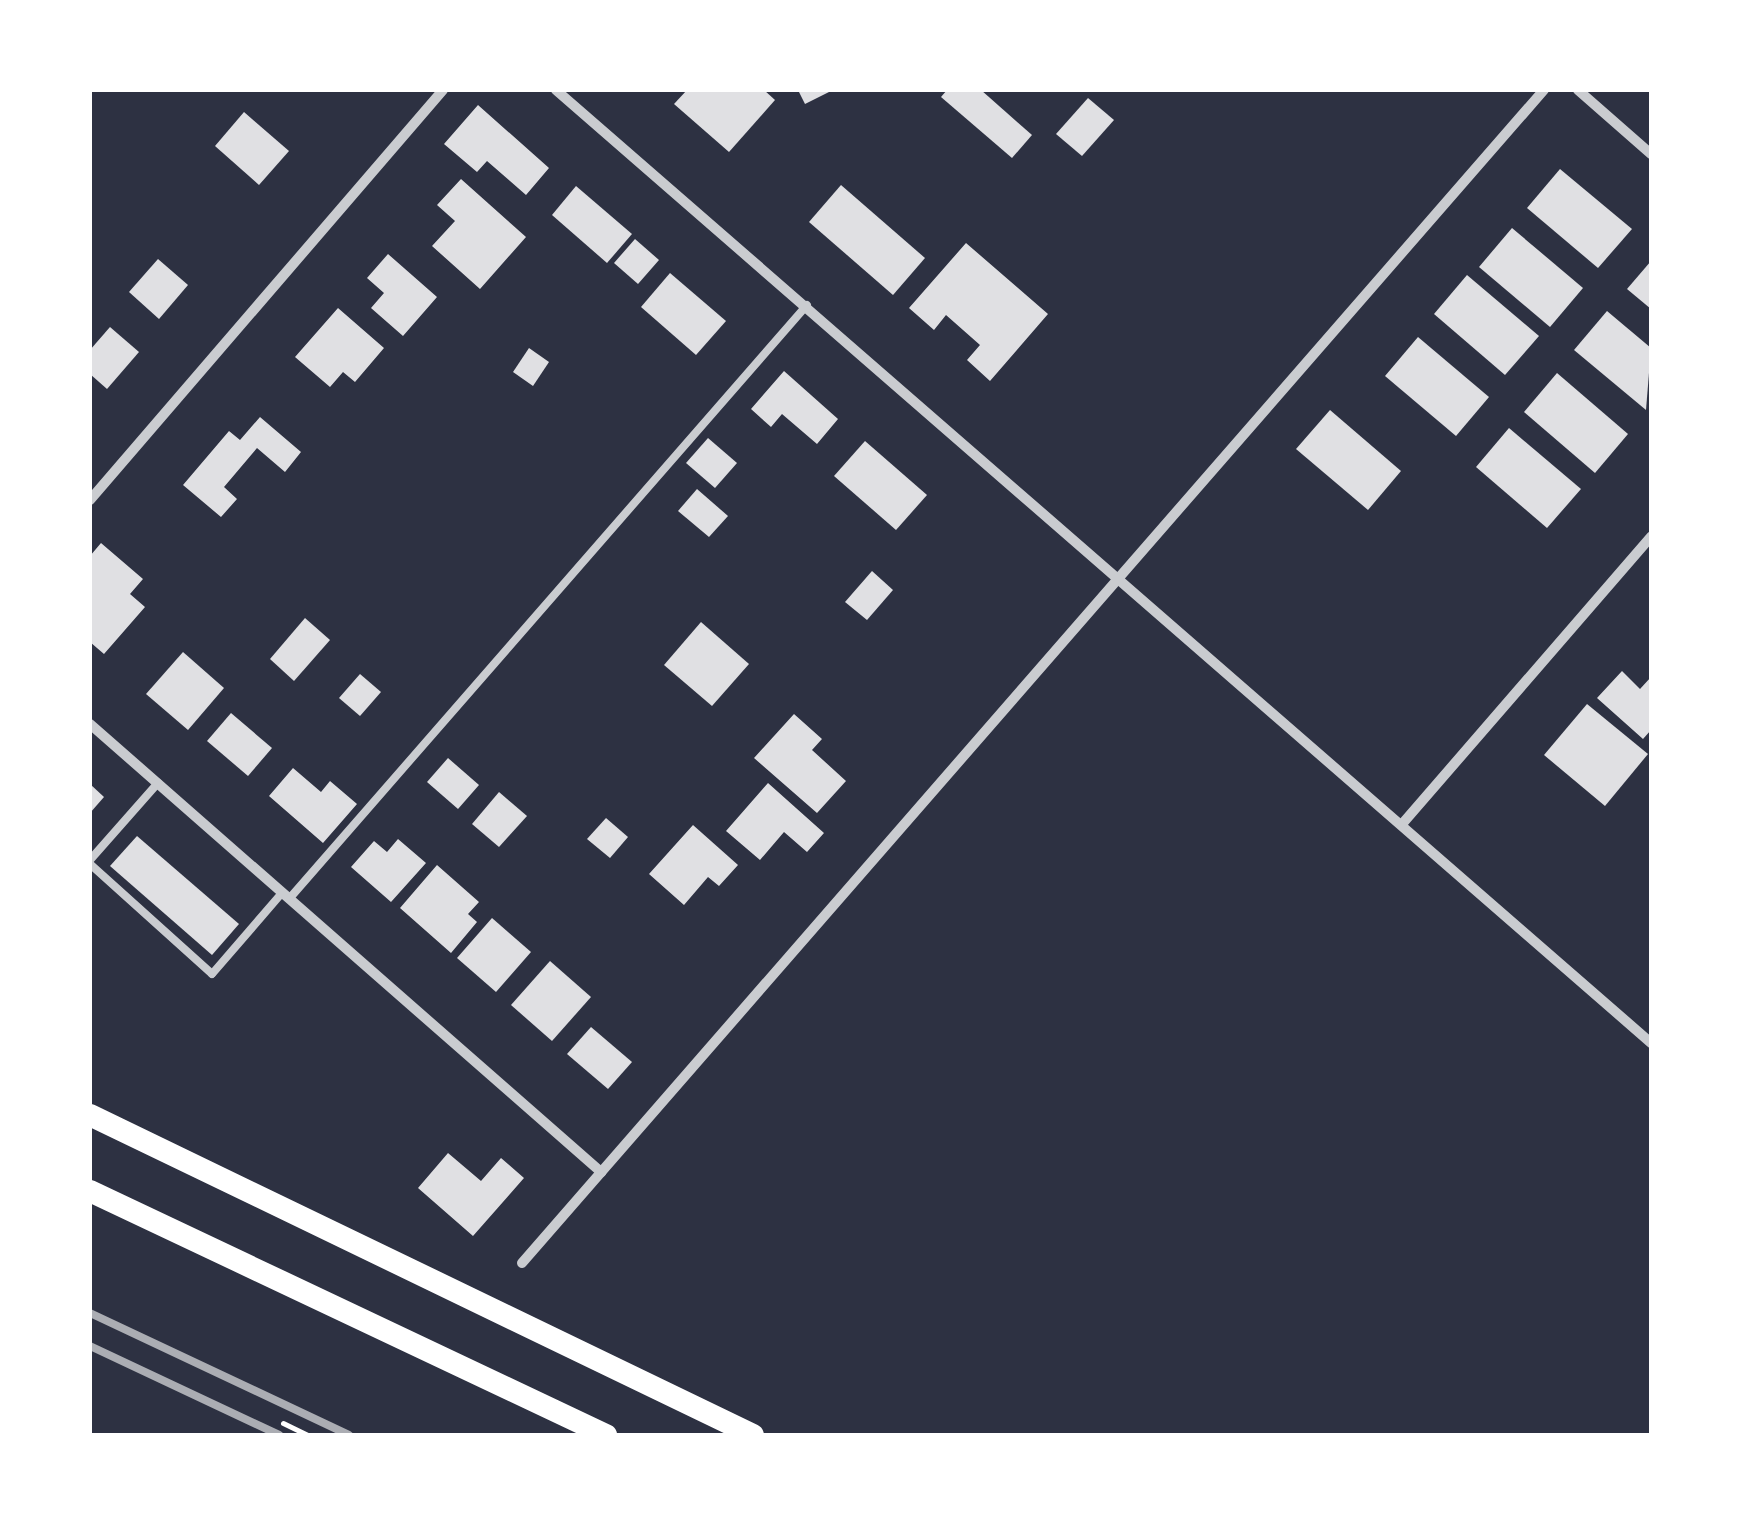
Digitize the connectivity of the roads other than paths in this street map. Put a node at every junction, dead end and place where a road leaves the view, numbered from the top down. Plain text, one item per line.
1 (442, 90) edge
2 (556, 90) edge
3 (1544, 90) edge
4 (1578, 90) edge
5 (1651, 154) edge
6 (807, 305) junction
7 (90, 500) edge
8 (1651, 537) edge
9 (1119, 572) junction
10 (90, 724) edge
11 (158, 784) junction
12 (1403, 824) junction
13 (90, 862) edge
14 (286, 896) junction
15 (1651, 1043) edge
16 (90, 1115) edge
17 (600, 1172) junction
18 (90, 1191) edge
19 (522, 1263) dead end
20 (606, 1435) edge
21 (754, 1435) edge

1 - 7 street
2 - 6 street
3 - 9 street
4 - 5 street
6 - 9 street
6 - 14 lane
8 - 12 street
9 - 12 street
9 - 17 street
10 - 11 street
11 - 13 lane
11 - 14 street
12 - 15 street
13 - 14 lane
14 - 17 street
16 - 21 main road
17 - 19 street
18 - 20 main road

